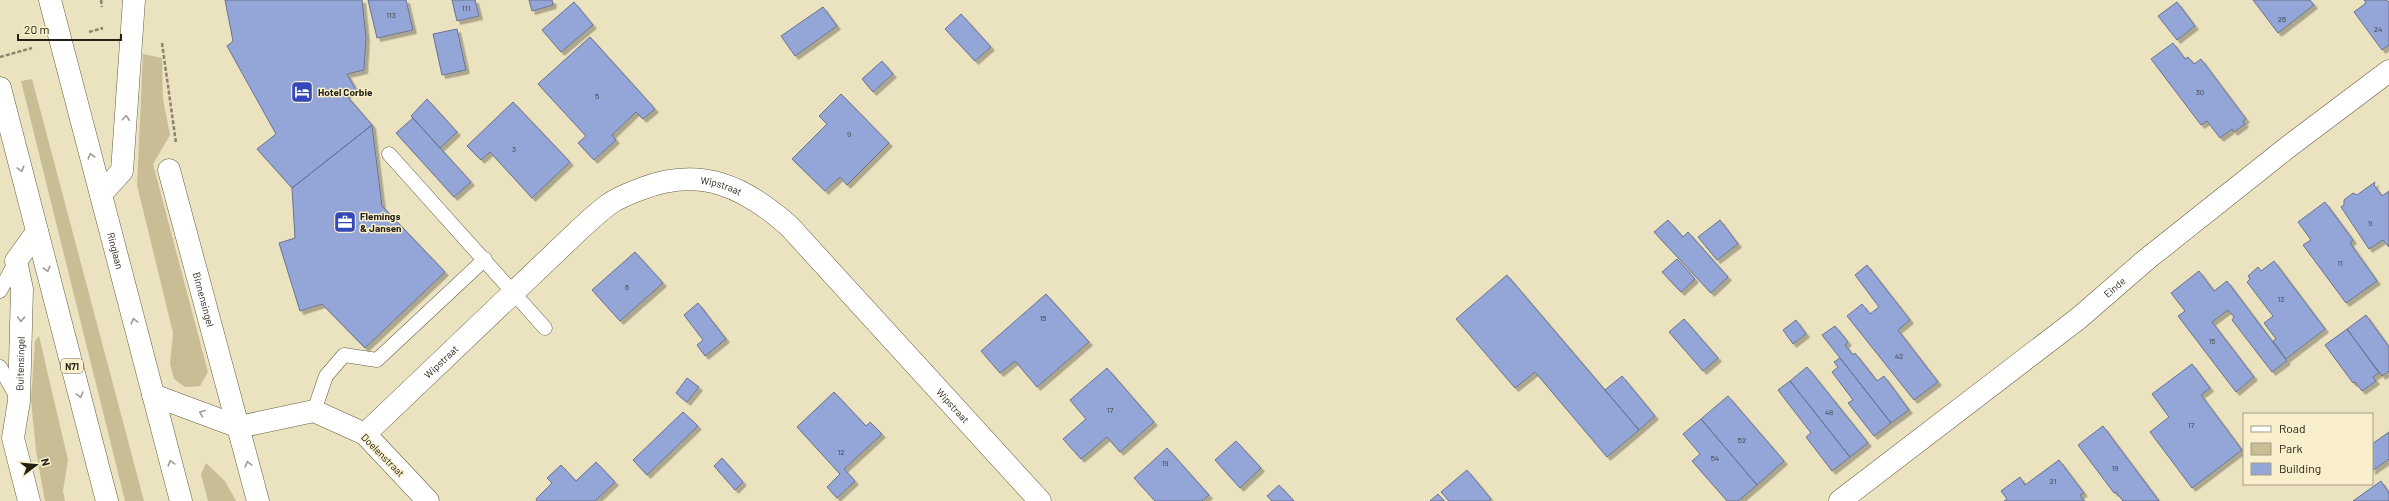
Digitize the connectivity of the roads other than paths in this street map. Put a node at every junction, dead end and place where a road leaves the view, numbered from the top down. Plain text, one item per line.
1 (50, 0) edge
2 (134, 0) edge
3 (2389, 71) edge
4 (0, 88) edge
5 (390, 154) dead end
6 (169, 170) road end
7 (101, 194) junction
8 (37, 232) junction
9 (485, 259) junction
10 (16, 261) junction
11 (0, 291) edge
12 (514, 292) junction
13 (545, 328) dead end
14 (0, 367) edge
15 (153, 394) junction
16 (19, 401) junction
17 (314, 411) junction
18 (239, 428) junction
19 (365, 434) junction
20 (29, 501) edge
21 (107, 501) edge
22 (181, 501) edge
23 (258, 501) edge
24 (428, 501) edge
25 (1040, 501) edge
26 (1840, 501) edge

7 -> 1 main road, Ringlaan
7 -> 2 main road
3 - 26 main road, Einde
4 -> 8 main road, N71
5 - 9 lane
6 - 18 main road, Binnensingel
15 -> 7 main road, Ringlaan
8 - 10 main road
8 -> 21 main road, N71
9 - 12 lane
9 - 17 lane
10 - 11 lane
10 -> 16 main road, Buitensingel
12 - 13 lane
12 - 19 main road, Wipstraat
12 - 25 main road, Wipstraat
14 - 16 lane
18 -> 15 main road
22 -> 15 main road, Ringlaan
16 - 20 main road, Buitensingel
17 - 18 main road
17 - 19 main road, Doelenstraat
23 -> 18 main road, Binnensingel
19 - 24 main road, Doelenstraat

